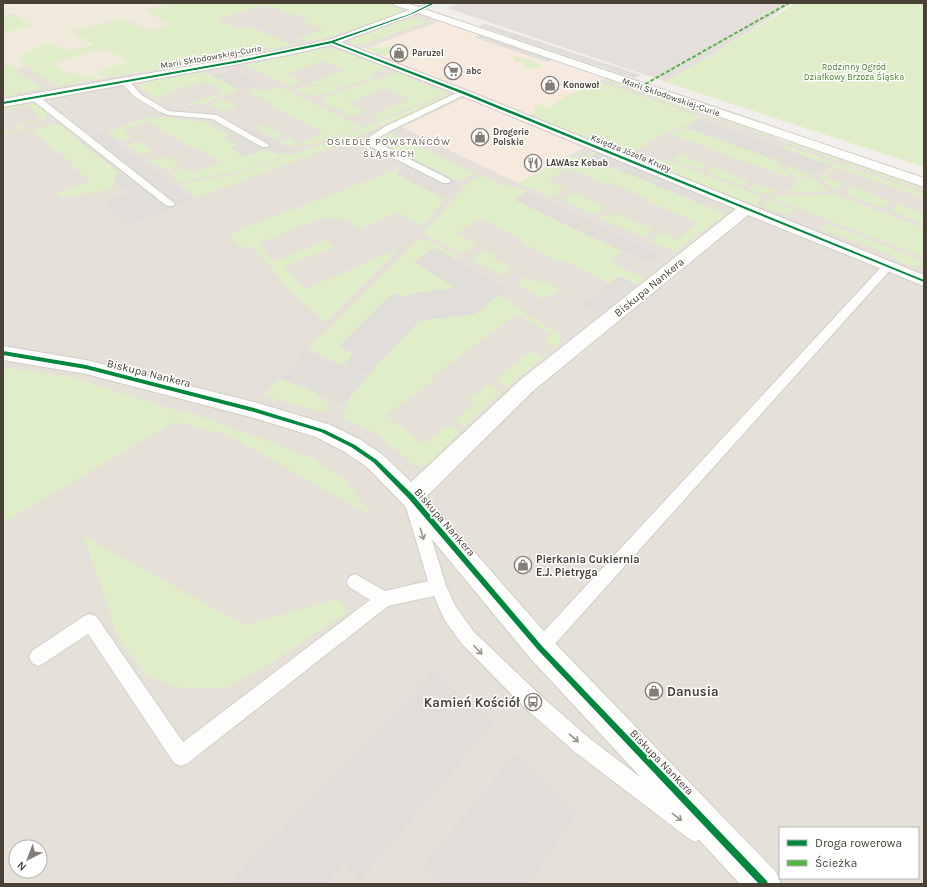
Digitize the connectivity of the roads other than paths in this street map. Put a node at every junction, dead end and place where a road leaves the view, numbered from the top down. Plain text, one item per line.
1 (397, 3) edge
2 (434, 3) edge
3 (418, 10) junction
4 (332, 42) junction
5 (125, 81) junction
6 (464, 93) junction
7 (34, 97) junction
8 (3, 103) edge
9 (265, 145) dead end
10 (446, 181) dead end
11 (924, 183) edge
12 (170, 204) dead end
13 (747, 208) junction
14 (888, 266) junction
15 (924, 281) edge
16 (3, 353) edge
17 (411, 497) junction
18 (355, 582) dead end
19 (438, 587) junction
20 (384, 599) junction
21 (540, 648) junction
22 (38, 657) dead end
23 (761, 882) edge

1 - 3 street, Marii Skłodowskiej-Curie
2 - 3 lane
3 - 4 street, Marii Skłodowskiej-Curie
3 - 11 street, Marii Skłodowskiej-Curie
4 - 5 street, Marii Skłodowskiej-Curie
4 - 6 street, Księdza Józefa Krupy
5 - 7 street, Marii Skłodowskiej-Curie
5 - 9 lane
6 - 10 lane
6 - 13 street, Księdza Józefa Krupy
7 - 8 street, Marii Skłodowskiej-Curie
7 - 12 lane
13 - 14 street, Księdza Józefa Krupy
13 - 17 street, Biskupa Nankera
14 - 15 street, Księdza Józefa Krupy
14 - 21 lane
16 - 17 street, Biskupa Nankera
17 -> 19 lane
17 - 21 street, Biskupa Nankera
18 - 20 lane
19 - 20 lane
19 -> 23 lane
20 - 22 lane
21 - 23 street, Biskupa Nankera

